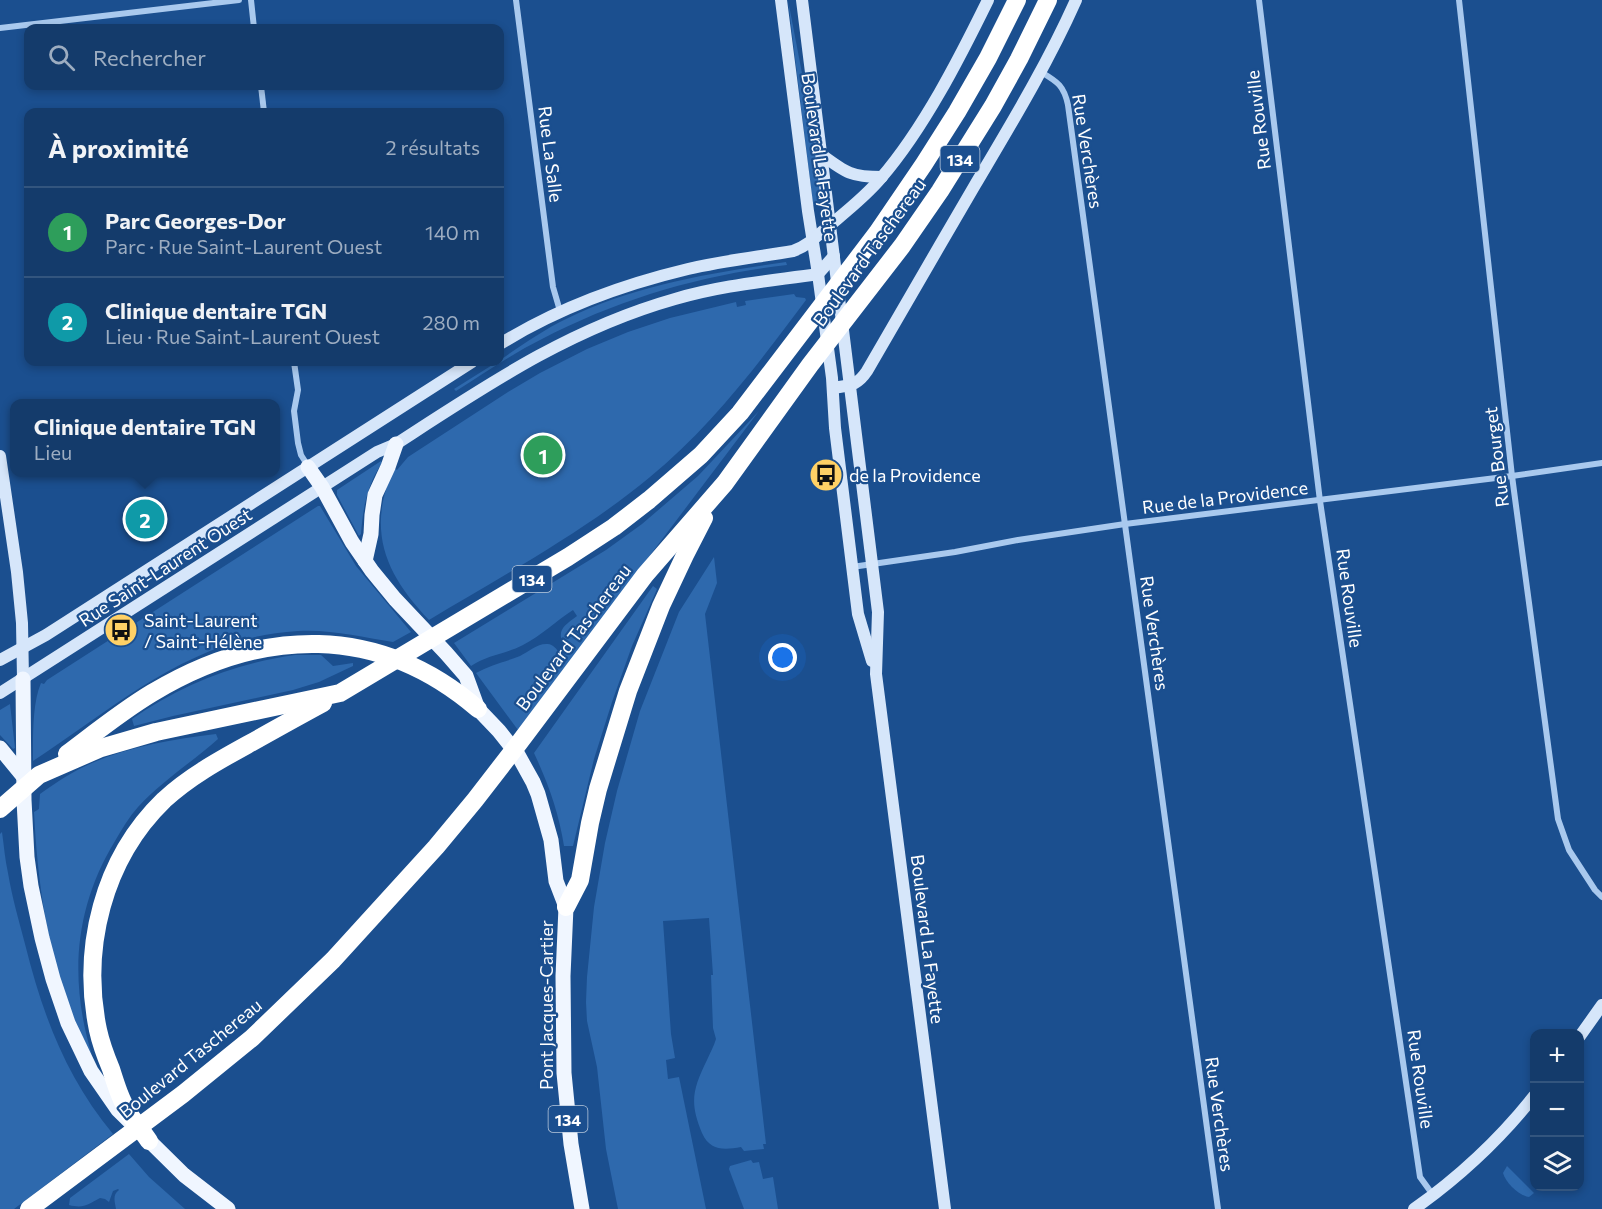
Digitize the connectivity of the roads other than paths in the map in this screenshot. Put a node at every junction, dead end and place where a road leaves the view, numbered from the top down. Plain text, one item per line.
1 (239, 0) edge
2 (250, 0) edge
3 (516, 0) edge
4 (781, 0) edge
5 (802, 0) edge
6 (988, 0) edge
7 (1017, 0) edge
8 (1048, 0) edge
9 (1076, 0) edge
10 (1259, 0) edge
11 (1459, 0) edge
12 (34, 24) edge
13 (253, 24) edge
14 (24, 25) edge
15 (0, 28) edge
16 (1041, 72) junction
17 (261, 90) edge
18 (264, 108) edge
19 (822, 155) junction
20 (882, 177) junction
21 (831, 224) junction
22 (813, 241) junction
23 (834, 255) junction
24 (819, 274) junction
25 (560, 311) junction
26 (504, 342) edge
27 (295, 366) edge
28 (466, 366) edge
29 (851, 385) junction
30 (833, 388) junction
31 (396, 444) junction
32 (0, 456) edge
33 (1602, 463) edge
34 (309, 467) junction
35 (1512, 476) junction
36 (725, 483) junction
37 (322, 487) junction
38 (1320, 501) junction
39 (1125, 524) junction
40 (365, 561) junction
41 (873, 564) junction
42 (852, 567) junction
43 (23, 648) junction
44 (0, 660) edge
45 (876, 674) junction
46 (23, 679) junction
47 (0, 693) edge
48 (340, 693) junction
49 (478, 709) junction
50 (0, 748) edge
51 (31, 776) junction
52 (0, 809) edge
53 (1602, 897) edge
54 (566, 907) junction
55 (1602, 1005) edge
56 (1584, 1030) edge
57 (1530, 1101) edge
58 (128, 1117) junction
59 (149, 1141) joint
60 (1433, 1195) junction
61 (29, 1209) edge
62 (228, 1209) edge
63 (582, 1209) edge
64 (945, 1209) edge
65 (1218, 1209) edge
66 (1414, 1209) edge

1 - 12 street
2 - 13 street
3 - 25 street, Rue La Salle
4 - 22 street, Boulevard La Fayette
5 - 19 street, Boulevard La Fayette
6 - 20 street, Boulevard Taschereau
7 - 48 highway, Boulevard Taschereau / 134
8 - 36 highway, Boulevard Taschereau / 134
9 - 16 street
10 - 38 street, Rue Rouville
11 - 35 street, Rue Bourget
14 - 15 street
16 - 29 street
16 - 39 street, Rue Verchères
17 - 18 street
19 - 20 street
19 - 21 street, Boulevard La Fayette
20 - 21 street, Boulevard Taschereau
21 - 22 street
21 - 23 street, Boulevard La Fayette
22 - 24 street, Boulevard La Fayette
22 - 25 street
23 - 24 street
23 - 29 street, Boulevard La Fayette
24 - 30 street, Boulevard La Fayette
24 - 31 street, Rue Saint-Laurent Ouest
25 - 26 street
27 - 34 street
28 - 34 street, Rue Saint-Laurent Ouest
29 - 30 street
29 - 41 street, Boulevard La Fayette
30 - 42 street, Boulevard La Fayette
31 - 37 street, Rue Saint-Laurent Ouest
31 - 40 main road
32 - 43 street
33 - 35 street, Rue de la Providence
34 - 37 main road
34 - 43 street, Rue Saint-Laurent Ouest
35 - 38 street, Rue de la Providence
35 - 53 street, Rue Bourget
36 - 54 highway
36 - 61 highway, Boulevard Taschereau
37 - 40 main road
37 - 46 street, Rue Saint-Laurent Ouest
38 - 39 street, Rue de la Providence
38 - 60 street, Rue Rouville
39 - 41 street, Rue de la Providence
39 - 65 street, Rue Verchères
40 - 49 main road
41 - 42 street, Rue de la Providence
41 - 45 street, Boulevard La Fayette
42 - 45 street, Boulevard La Fayette
43 - 44 street, Rue Saint-Laurent Ouest
43 - 46 street
45 - 64 street, Boulevard La Fayette
46 - 47 street, Rue Saint-Laurent Ouest
46 - 51 main road
48 - 51 highway, Boulevard Taschereau
48 - 58 highway
49 - 51 highway
49 - 54 main road
50 - 51 main road
51 - 52 highway, Boulevard Taschereau
51 - 58 main road
54 - 63 main road, Pont Jacques-Cartier / 134
55 - 56 street
57 - 60 street
58 - 59 highway
59 - 62 main road
60 - 66 street

